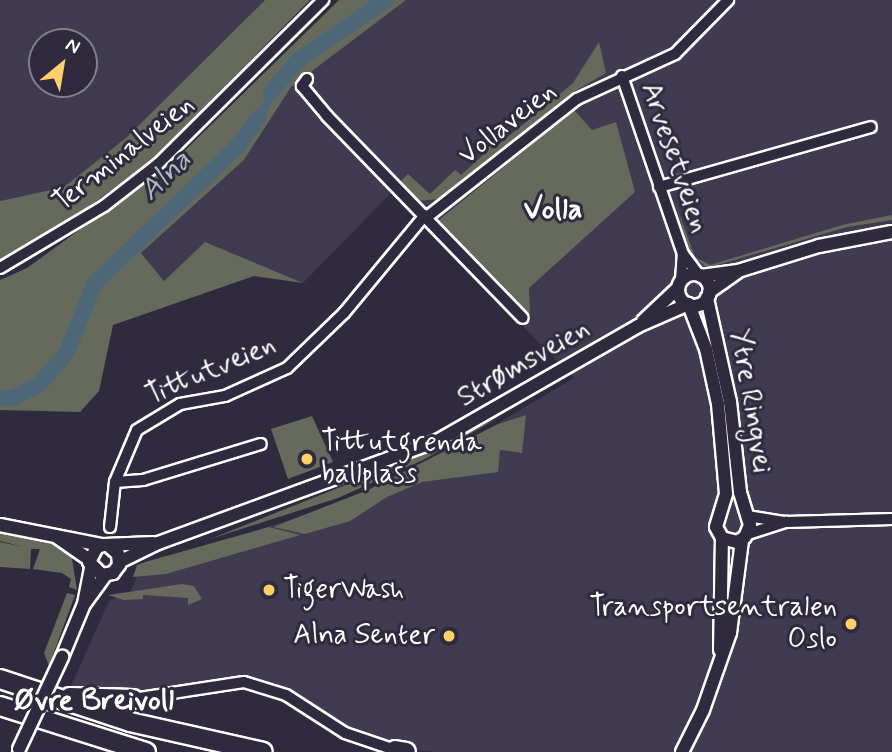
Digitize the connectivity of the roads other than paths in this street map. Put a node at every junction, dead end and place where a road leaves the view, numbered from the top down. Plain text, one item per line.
1 (323, 0) edge
2 (728, 0) edge
3 (622, 76) junction
4 (307, 79) dead end
5 (871, 127) dead end
6 (659, 187) junction
7 (426, 216) junction
8 (892, 232) edge
9 (683, 254) junction
10 (0, 268) edge
11 (738, 271) junction
12 (700, 275) junction
13 (680, 284) junction
14 (708, 295) junction
15 (689, 304) junction
16 (523, 318) dead end
17 (638, 326) junction
18 (261, 444) dead end
19 (115, 482) junction
20 (722, 512) junction
21 (746, 514) junction
22 (892, 519) edge
23 (786, 522) junction
24 (0, 525) edge
25 (110, 527) dead end
26 (51, 533) junction
27 (745, 537) junction
28 (722, 538) junction
29 (158, 543) junction
30 (105, 545) junction
31 (119, 562) junction
32 (90, 563) junction
33 (105, 575) junction
34 (84, 604) junction
35 (719, 664) junction
36 (0, 679) edge
37 (46, 695) junction
38 (133, 699) joint
39 (0, 706) edge
40 (685, 746) edge
41 (18, 750) edge
42 (401, 751) edge
43 (146, 752) edge
44 (263, 752) edge

1 - 10 street, Terminalveien
2 - 3 street, Vollaveien
3 - 6 street, Arvesetveien
3 - 7 street, Vollaveien
4 - 7 street
5 - 6 street
6 - 9 street, Arvesetveien
7 - 16 street
7 - 19 street, Tittutveien
8 - 11 main road
9 - 12 street, Arvesetveien
9 - 13 street, Arvesetveien
11 - 12 main road
11 - 14 main road
12 - 13 main road
12 - 14 main road, Ytre Ringvei
13 - 15 main road, Ytre Ringvei
13 - 17 main road, Strømsveien
14 - 15 main road, Strømsveien
14 - 21 main road, Ytre Ringvei
15 - 17 main road, Strømsveien
15 - 20 main road, Ytre Ringvei
17 - 29 main road, Strømsveien
18 - 19 street
19 - 25 street, Tittutveien
20 - 21 main road
20 - 28 main road
21 - 23 street
21 - 27 main road
22 - 23 street
23 - 27 street
24 - 26 main road, Strømsveien
26 - 30 main road, Strømsveien
26 - 32 main road, Strømsveien
27 - 28 main road
27 - 35 main road
28 - 35 main road
29 - 30 main road, Strømsveien
29 - 31 main road, Strømsveien
30 - 31 main road
30 - 32 main road
31 - 33 main road, Strømsveien
32 - 33 main road, Strømsveien
32 - 34 main road
33 - 34 main road, Strømsveien
34 - 41 main road, bridge
35 - 40 main road
36 - 37 highway
37 - 38 highway
37 - 44 highway
38 - 42 street
39 - 43 highway

